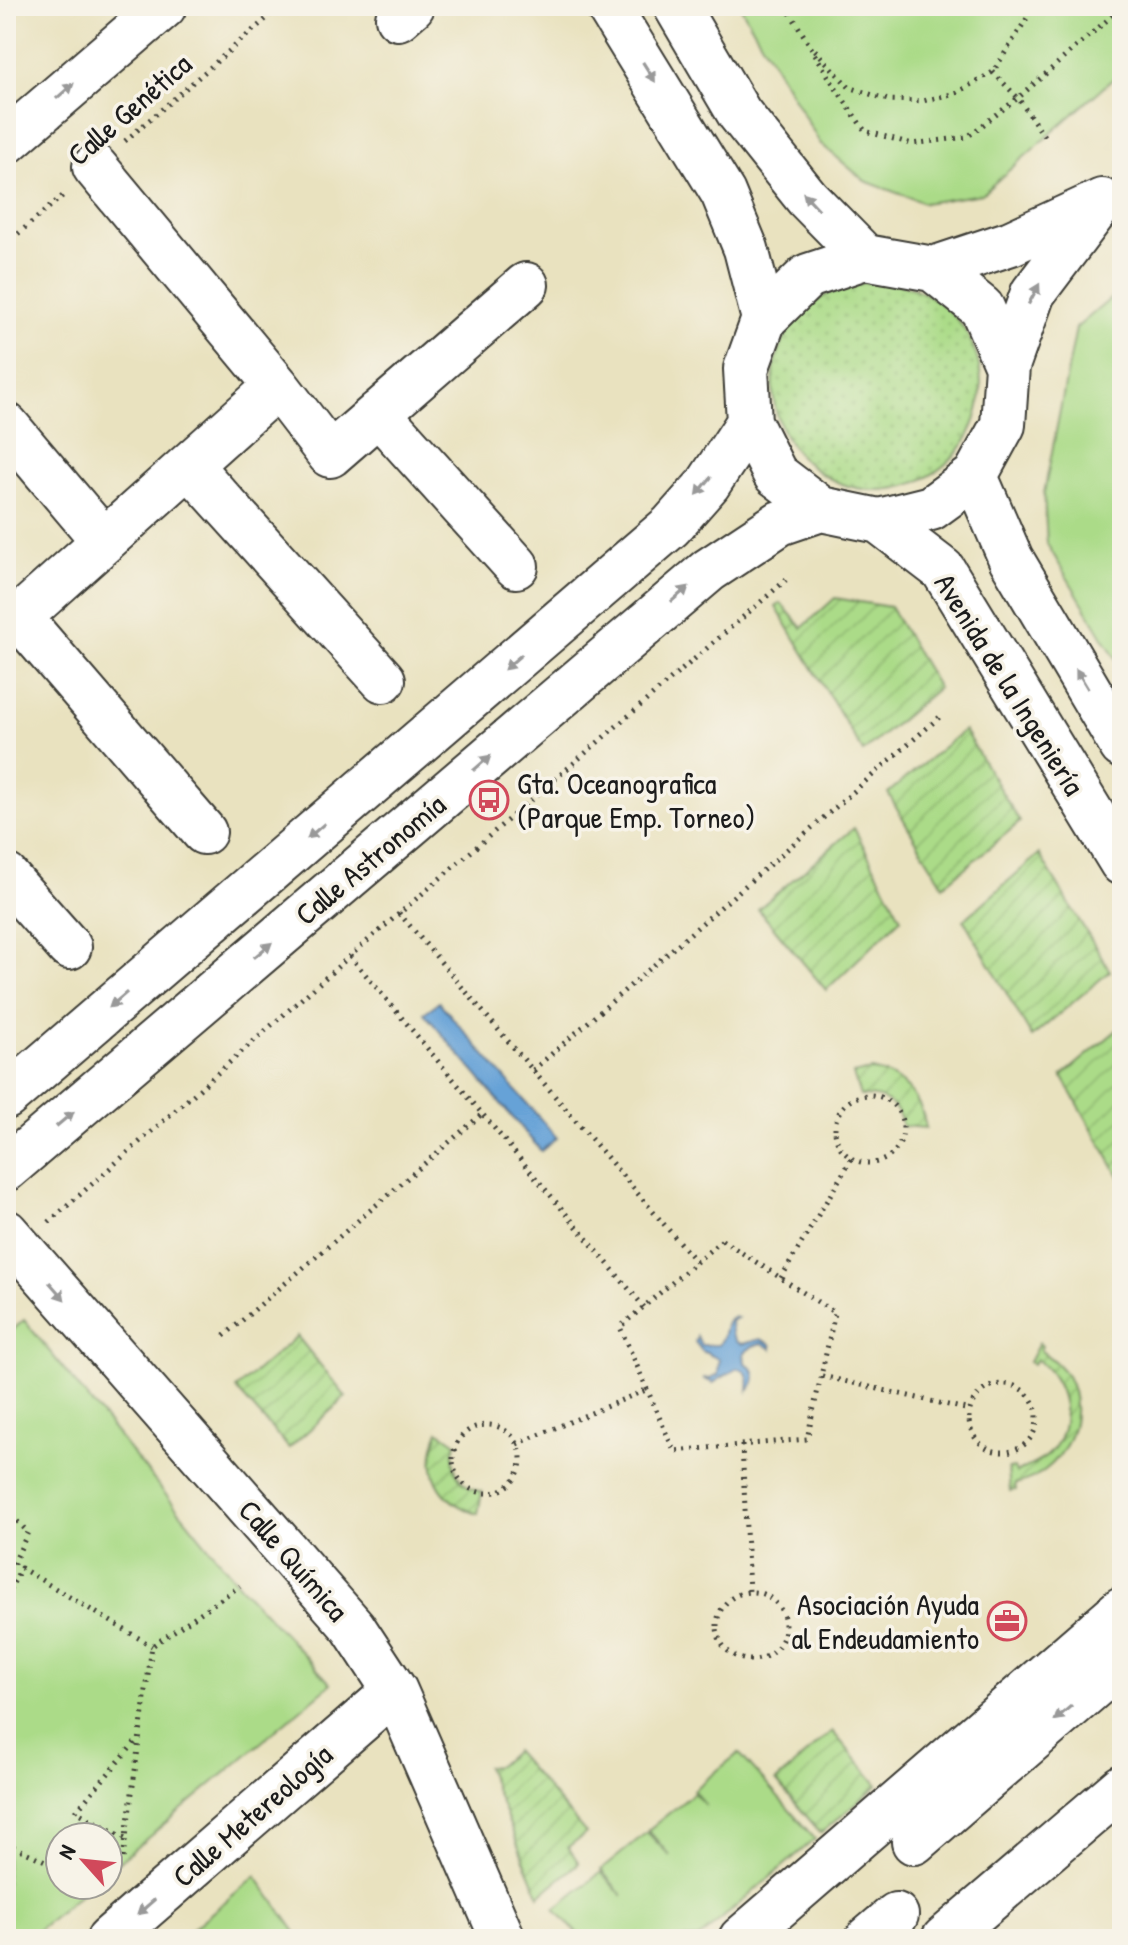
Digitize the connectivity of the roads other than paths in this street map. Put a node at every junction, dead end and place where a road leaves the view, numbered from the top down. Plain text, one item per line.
1 (164, 6) edge
2 (608, 6) edge
3 (676, 6) edge
4 (6, 142) edge
5 (95, 167) road end
6 (1112, 193) edge
7 (865, 257) junction
8 (933, 269) junction
9 (526, 285) dead end
10 (764, 319) junction
11 (1007, 366) junction
12 (277, 386) junction
13 (378, 413) junction
14 (749, 422) junction
15 (6, 425) edge
16 (189, 465) junction
17 (975, 476) junction
18 (821, 509) junction
19 (879, 521) junction
20 (104, 541) junction
21 (516, 566) dead end
22 (13, 623) edge
23 (383, 680) dead end
24 (1122, 746) edge
25 (204, 832) dead end
26 (1122, 863) edge
27 (6, 876) edge
28 (69, 947) dead end
29 (6, 1097) edge
30 (6, 1169) edge
31 (13, 1240) edge
32 (1122, 1609) edge
33 (1122, 1662) edge
34 (395, 1691) junction
35 (1122, 1787) edge
36 (914, 1842) dead end
37 (109, 1939) edge
38 (503, 1939) edge
39 (741, 1939) edge
40 (944, 1939) edge

4 -> 1 street
2 -> 10 street
7 -> 3 street
5 - 12 street
6 - 8 street
11 -> 6 street
7 - 8 street
7 - 10 street
8 - 11 street
9 - 13 street
10 - 14 street
11 - 17 street
12 - 13 street
12 - 16 street
13 - 21 street
14 - 18 street
14 -> 29 street, Calle Astronomía
15 - 20 street
16 - 20 street
16 - 23 street
17 - 19 street
24 -> 17 street, Avenida de la Ingeniería
18 - 19 street
30 -> 18 street, Calle Astronomía
19 - 26 street, Avenida de la Ingeniería
20 - 22 street
22 - 25 street
27 - 28 street
31 -> 34 street, Calle Química
32 - 39 street
33 -> 36 street
34 -> 37 street, Calle Metereología
34 - 38 street, Calle Química
35 - 40 street

